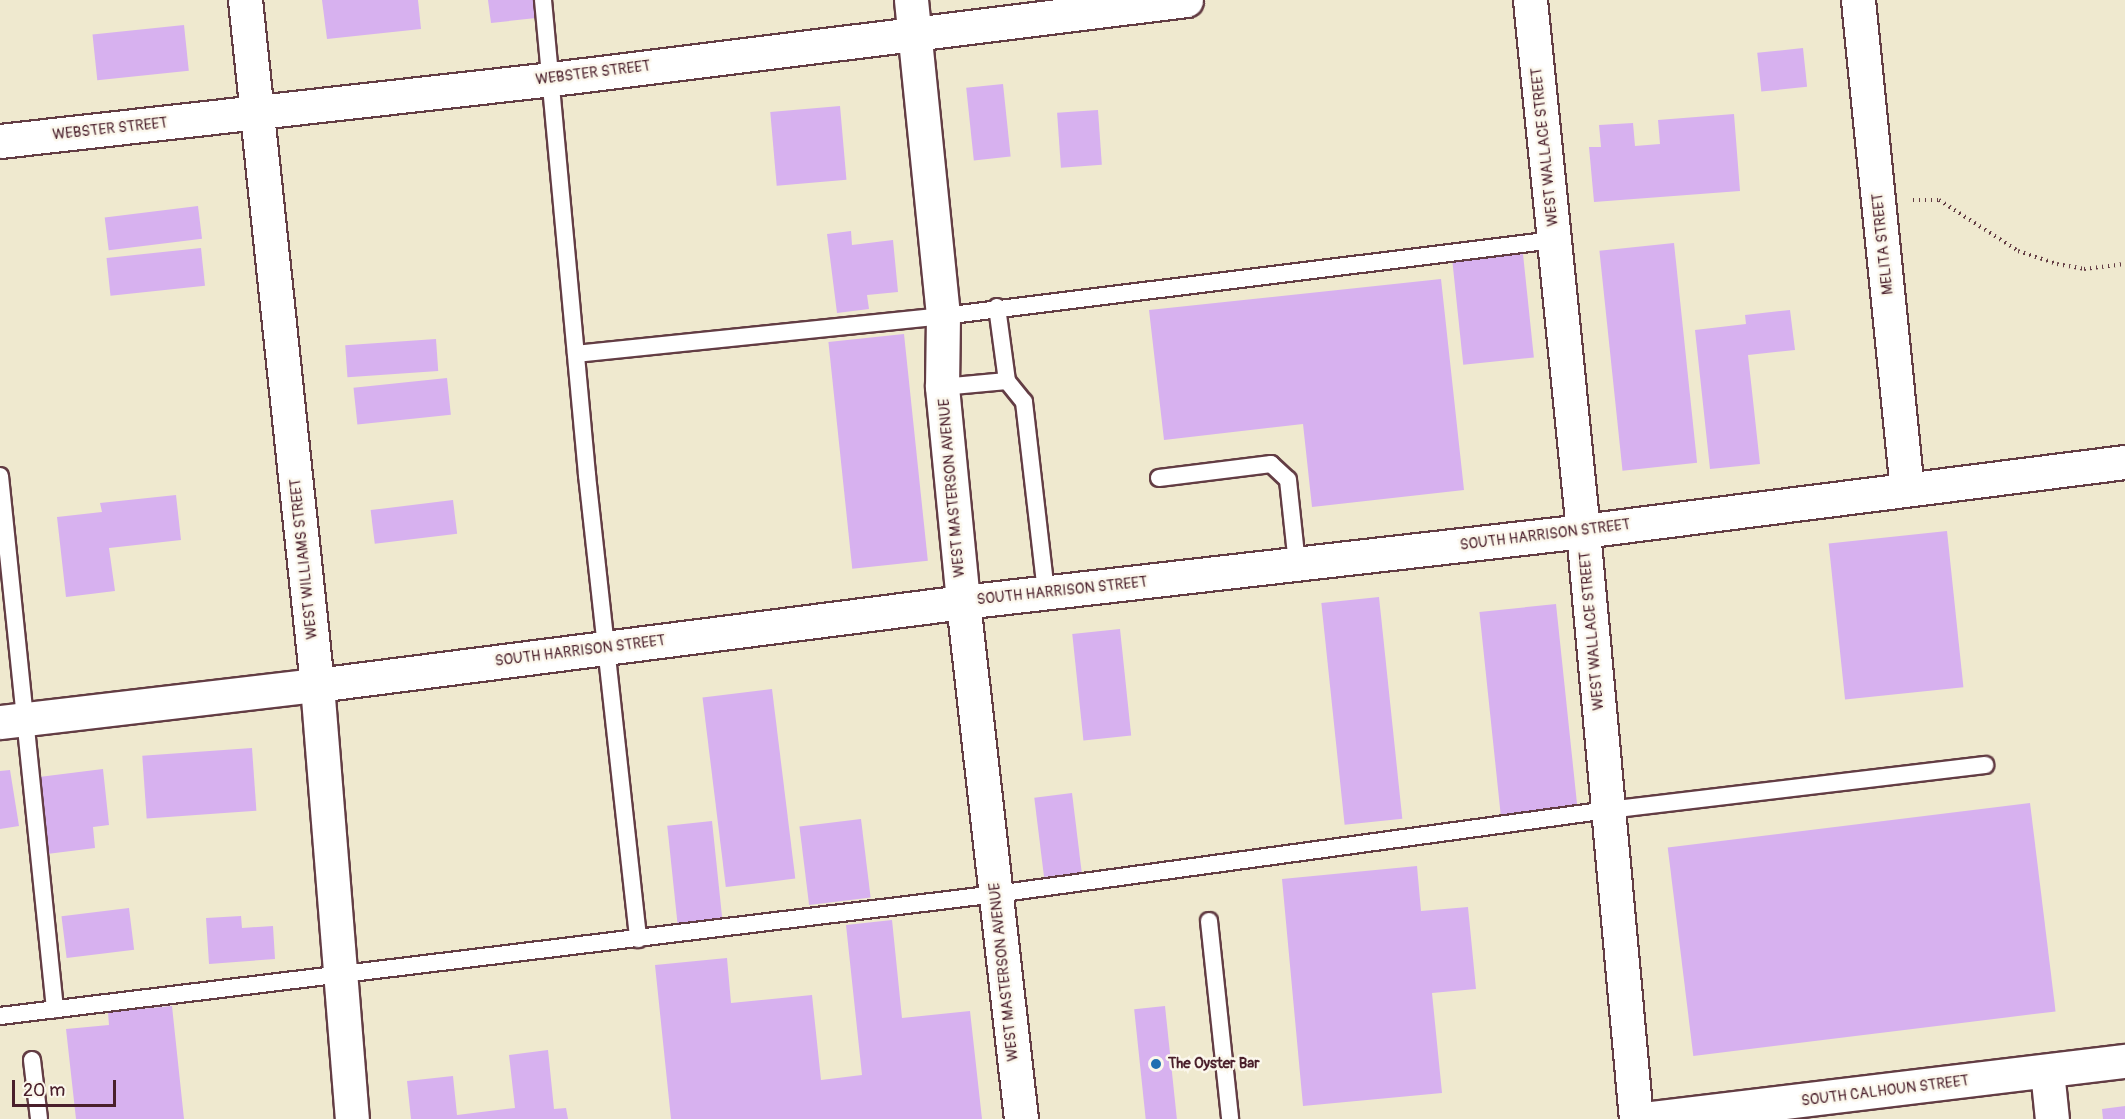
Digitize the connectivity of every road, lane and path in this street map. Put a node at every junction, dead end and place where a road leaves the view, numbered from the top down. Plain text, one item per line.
1 (245, 0) edge
2 (543, 0) edge
3 (911, 0) edge
4 (1186, 0) edge
5 (1530, 0) edge
6 (1858, 0) edge
7 (915, 33) junction
8 (552, 79) junction
9 (257, 113) junction
10 (0, 141) edge
11 (1913, 200) dead end
12 (1554, 240) junction
13 (2125, 264) edge
14 (998, 307) junction
15 (943, 316) junction
16 (576, 354) junction
17 (1007, 381) junction
18 (942, 387) junction
19 (2125, 462) edge
20 (0, 476) edge
21 (1159, 478) dead end
22 (1907, 489) junction
23 (1583, 531) junction
24 (1297, 564) junction
25 (1046, 593) junction
26 (963, 602) junction
27 (607, 647) junction
28 (317, 684) junction
29 (12, 720) edge
30 (1985, 765) dead end
31 (1608, 810) junction
32 (996, 894) junction
33 (1209, 921) dead end
34 (638, 939) junction
35 (341, 975) junction
36 (55, 1009) junction
37 (0, 1016) edge
38 (32, 1060) dead end
39 (2125, 1061) edge
40 (2047, 1071) junction
41 (39, 1119) edge
42 (352, 1119) edge
43 (1021, 1119) edge
44 (1230, 1119) edge
45 (1636, 1119) edge
46 (1644, 1119) edge
47 (2052, 1119) edge

1 - 9 street, WEST WILLIAMS STREET
2 - 8 lane
3 - 7 street, WEST MASTERSON AVENUE
4 - 7 street, WEBSTER STREET
5 - 12 street, WEST WALLACE STREET
6 - 22 street, MELITA STREET
7 - 8 street, WEBSTER STREET
7 - 15 street, WEST MASTERSON AVENUE
8 - 9 street, WEBSTER STREET
8 - 16 lane
9 - 10 street, WEBSTER STREET
9 - 28 street, WEST WILLIAMS STREET
11 - 13 path
12 - 14 lane
12 - 23 street, WEST WALLACE STREET
14 - 15 lane
14 - 17 lane
15 - 16 lane
15 - 18 street, WEST MASTERSON AVENUE
16 - 27 lane
17 - 18 lane
17 - 25 lane
18 - 26 street, WEST MASTERSON AVENUE
19 - 22 street, SOUTH HARRISON STREET
20 - 29 lane
21 - 24 lane
22 - 23 street, SOUTH HARRISON STREET
23 - 24 street, SOUTH HARRISON STREET
23 - 31 street, WEST WALLACE STREET
24 - 25 street, SOUTH HARRISON STREET
25 - 26 street, SOUTH HARRISON STREET
26 - 27 street, SOUTH HARRISON STREET
26 - 32 street, WEST MASTERSON AVENUE
27 - 28 street, SOUTH HARRISON STREET
27 - 34 lane
28 - 29 street, SOUTH HARRISON STREET
28 - 35 street, WEST WILLIAMS STREET
29 - 36 lane
30 - 31 lane
31 - 32 lane
31 - 45 street, WEST WALLACE STREET
32 - 34 lane
32 - 43 street, WEST MASTERSON AVENUE
33 - 44 lane
34 - 35 lane
35 - 36 lane
35 - 42 street, WEST WILLIAMS STREET
36 - 37 lane
38 - 41 lane
39 - 40 street, SOUTH CALHOUN STREET
40 - 46 street, SOUTH CALHOUN STREET
40 - 47 street

